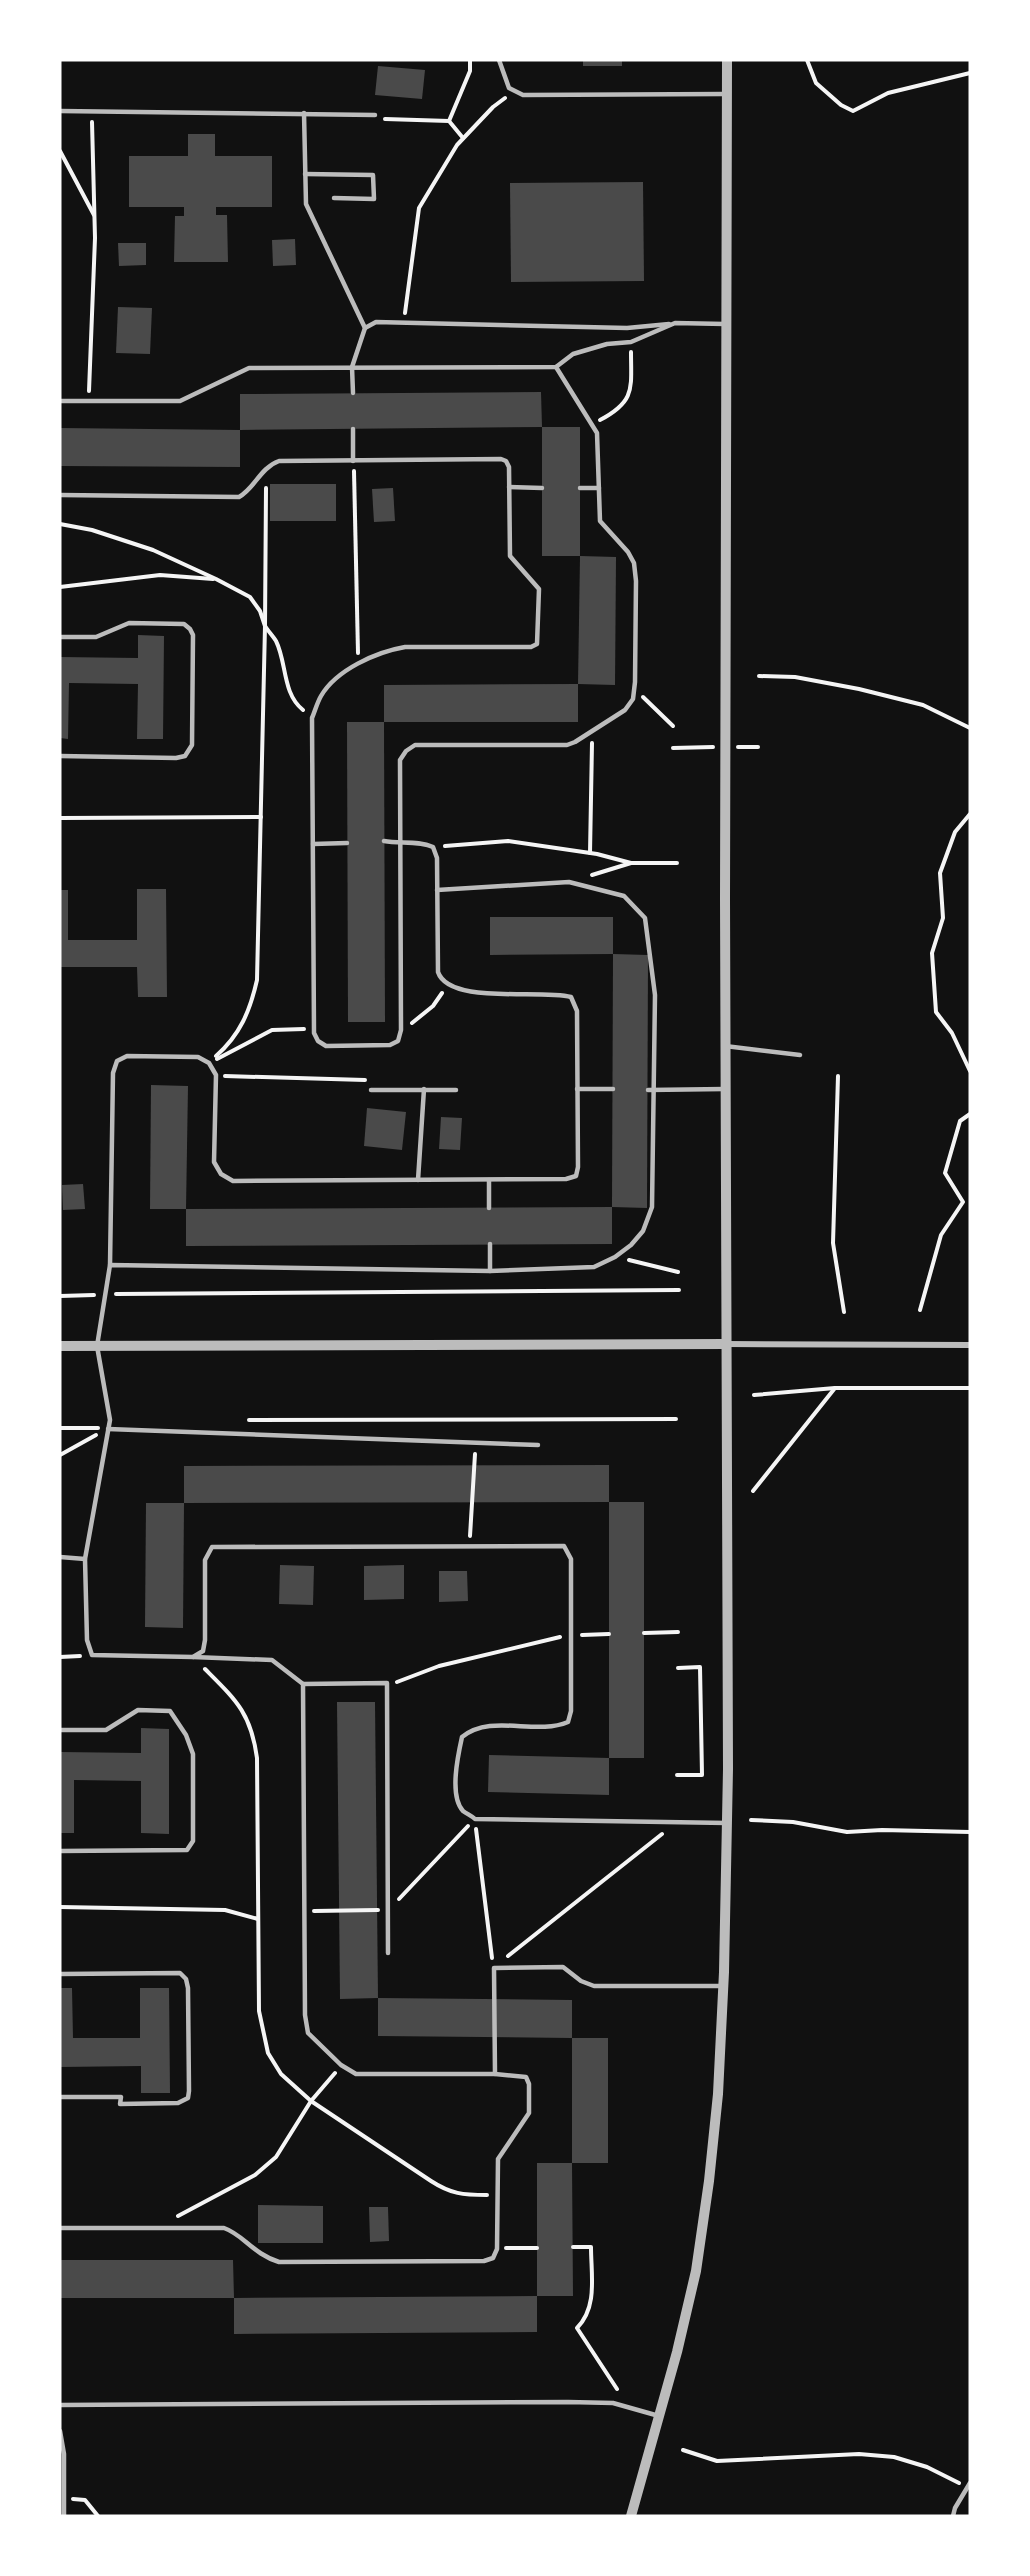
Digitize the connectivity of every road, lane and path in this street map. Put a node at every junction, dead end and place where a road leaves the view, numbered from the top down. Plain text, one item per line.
1 (471, 60) edge
2 (499, 60) edge
3 (728, 60) edge
4 (807, 60) edge
5 (970, 73) edge
6 (963, 76) junction
7 (970, 81) edge
8 (515, 91) junction
9 (728, 94) junction
10 (60, 111) edge
11 (92, 111) junction
12 (304, 113) junction
13 (375, 115) joint
14 (449, 121) junction
15 (463, 138) junction
16 (60, 152) edge
17 (305, 174) junction
18 (334, 198) dead end
19 (94, 216) junction
20 (403, 323) junction
21 (675, 323) junction
22 (725, 324) junction
23 (365, 328) junction
24 (631, 342) junction
25 (352, 367) junction
26 (556, 367) junction
27 (353, 393) dead end
28 (89, 400) junction
29 (60, 401) edge
30 (593, 424) junction
31 (353, 429) dead end
32 (353, 461) junction
33 (266, 468) junction
34 (509, 488) junction
35 (542, 488) dead end
36 (580, 488) dead end
37 (599, 488) junction
38 (60, 495) edge
39 (60, 524) edge
40 (216, 579) junction
41 (60, 587) edge
42 (265, 626) junction
43 (60, 637) edge
44 (358, 666) junction
45 (759, 676) dead end
46 (643, 696) dead end
47 (312, 718) junction
48 (673, 726) dead end
49 (970, 728) edge
50 (592, 731) junction
51 (60, 756) edge
52 (970, 814) edge
53 (261, 817) junction
54 (60, 818) edge
55 (384, 841) dead end
56 (347, 843) dead end
57 (313, 844) junction
58 (400, 844) junction
59 (433, 847) junction
60 (590, 853) junction
61 (631, 863) junction
62 (677, 863) dead end
63 (569, 882) junction
64 (437, 890) junction
65 (447, 985) junction
66 (314, 1029) junction
67 (401, 1030) junction
68 (725, 1046) junction
69 (800, 1055) dead end
70 (209, 1063) junction
71 (970, 1071) edge
72 (216, 1075) junction
73 (838, 1076) dead end
74 (424, 1089) junction
75 (577, 1089) junction
76 (613, 1089) dead end
77 (654, 1089) junction
78 (725, 1089) junction
79 (371, 1090) joint
80 (456, 1090) dead end
81 (648, 1090) dead end
82 (970, 1114) edge
83 (418, 1180) junction
84 (489, 1180) junction
85 (489, 1208) dead end
86 (490, 1245) dead end
87 (615, 1257) junction
88 (110, 1265) junction
89 (490, 1271) junction
90 (678, 1272) dead end
91 (679, 1290) dead end
92 (165, 1294) dead end
93 (920, 1310) dead end
94 (844, 1312) dead end
95 (726, 1344) junction
96 (970, 1345) edge
97 (60, 1346) edge
98 (97, 1346) junction
99 (835, 1388) junction
100 (970, 1388) edge
101 (754, 1395) dead end
102 (676, 1419) dead end
103 (238, 1420) dead end
104 (477, 1420) junction
105 (60, 1428) edge
106 (108, 1429) junction
107 (476, 1444) junction
108 (537, 1445) dead end
109 (60, 1455) edge
110 (753, 1491) dead end
111 (470, 1546) junction
112 (60, 1557) edge
113 (85, 1558) junction
114 (678, 1632) dead end
115 (644, 1633) dead end
116 (609, 1634) dead end
117 (571, 1635) junction
118 (92, 1655) junction
119 (60, 1657) edge
120 (193, 1657) junction
121 (678, 1668) dead end
122 (387, 1683) junction
123 (303, 1684) junction
124 (60, 1730) edge
125 (678, 1775) dead end
126 (475, 1819) junction
127 (751, 1820) dead end
128 (676, 1822) junction
129 (727, 1823) junction
130 (970, 1832) edge
131 (60, 1851) edge
132 (60, 1907) edge
133 (258, 1919) dead end
134 (388, 1953) dead end
135 (494, 1968) junction
136 (60, 1974) edge
137 (723, 1986) junction
138 (341, 2065) junction
139 (495, 2074) junction
140 (60, 2097) edge
141 (60, 2228) edge
142 (157, 2228) junction
143 (573, 2247) dead end
144 (537, 2248) dead end
145 (496, 2249) junction
146 (617, 2389) dead end
147 (60, 2405) edge
148 (660, 2416) junction
149 (60, 2431) edge
150 (682, 2450) dead end
151 (969, 2486) edge
152 (62, 2499) edge
153 (64, 2516) edge
154 (98, 2516) edge
155 (631, 2516) edge
156 (953, 2516) edge

1 - 14 path
2 - 8 lane
3 - 9 street
4 - 6 path
5 - 6 path
6 - 7 path
8 - 9 lane
8 - 15 path
9 - 22 street
10 - 11 lane
11 - 12 lane
11 - 19 path
12 - 13 lane
12 - 17 lane
13 - 14 path
14 - 15 path
15 - 20 path
16 - 19 path
17 - 18 lane
17 - 23 lane
19 - 28 path
20 - 21 lane
20 - 23 lane
21 - 22 lane
21 - 24 lane
22 - 68 street
23 - 25 lane
24 - 26 lane
24 - 30 path
25 - 26 lane
25 - 27 lane
25 - 28 lane
26 - 30 lane
28 - 29 lane
30 - 37 lane
31 - 32 lane
32 - 33 lane
32 - 34 lane
32 - 44 path
33 - 38 lane
33 - 42 path
34 - 35 lane
34 - 44 lane
36 - 37 lane
37 - 50 lane
39 - 40 path
40 - 41 path
40 - 42 path
42 - 47 path
42 - 53 path
43 - 51 lane
44 - 47 lane
45 - 49 path
46 - 48 path
47 - 57 lane
50 - 58 lane
50 - 60 path
52 - 71 path
53 - 54 path
53 - 70 path
55 - 58 lane
56 - 57 lane
57 - 66 lane
58 - 59 lane
58 - 67 lane
59 - 60 path
59 - 64 lane
60 - 61 path
61 - 62 path
61 - 63 path
63 - 64 lane
63 - 77 lane
64 - 65 lane
65 - 67 path
65 - 75 lane
66 - 67 lane
66 - 70 path
68 - 69 lane
68 - 78 street
70 - 72 lane
70 - 88 lane
72 - 79 path
72 - 83 lane
73 - 94 path
74 - 79 lane
74 - 80 lane
74 - 83 lane
75 - 76 lane
75 - 84 lane
77 - 78 lane
77 - 81 lane
77 - 87 lane
78 - 95 street
82 - 93 path
83 - 84 lane
84 - 85 lane
86 - 89 lane
87 - 89 lane
87 - 90 path
88 - 89 lane
88 - 98 lane
91 - 92 path
95 - 96 street
95 - 98 street
95 - 129 street
97 - 98 street
98 - 106 lane
99 - 100 path
99 - 101 path
99 - 110 path
102 - 104 path
103 - 104 path
104 - 107 path
105 - 106 path
106 - 107 lane
106 - 109 path
106 - 113 lane
107 - 108 lane
107 - 111 path
111 - 117 lane
111 - 120 lane
112 - 113 lane
113 - 118 lane
114 - 115 path
116 - 117 path
117 - 122 path
117 - 126 lane
118 - 119 path
118 - 120 lane
120 - 123 lane
121 - 125 path
122 - 123 lane
122 - 134 lane
123 - 138 lane
124 - 131 lane
126 - 128 lane
126 - 135 path
127 - 130 path
128 - 129 lane
128 - 135 path
129 - 137 street
132 - 133 path
135 - 137 lane
135 - 139 lane
136 - 140 lane
137 - 148 street
138 - 139 lane
138 - 142 path
139 - 145 lane
141 - 142 lane
142 - 145 lane
143 - 146 path
144 - 145 path
147 - 148 lane
148 - 155 street
149 - 152 lane
150 - 151 path
151 - 156 lane
152 - 153 lane
152 - 154 path

